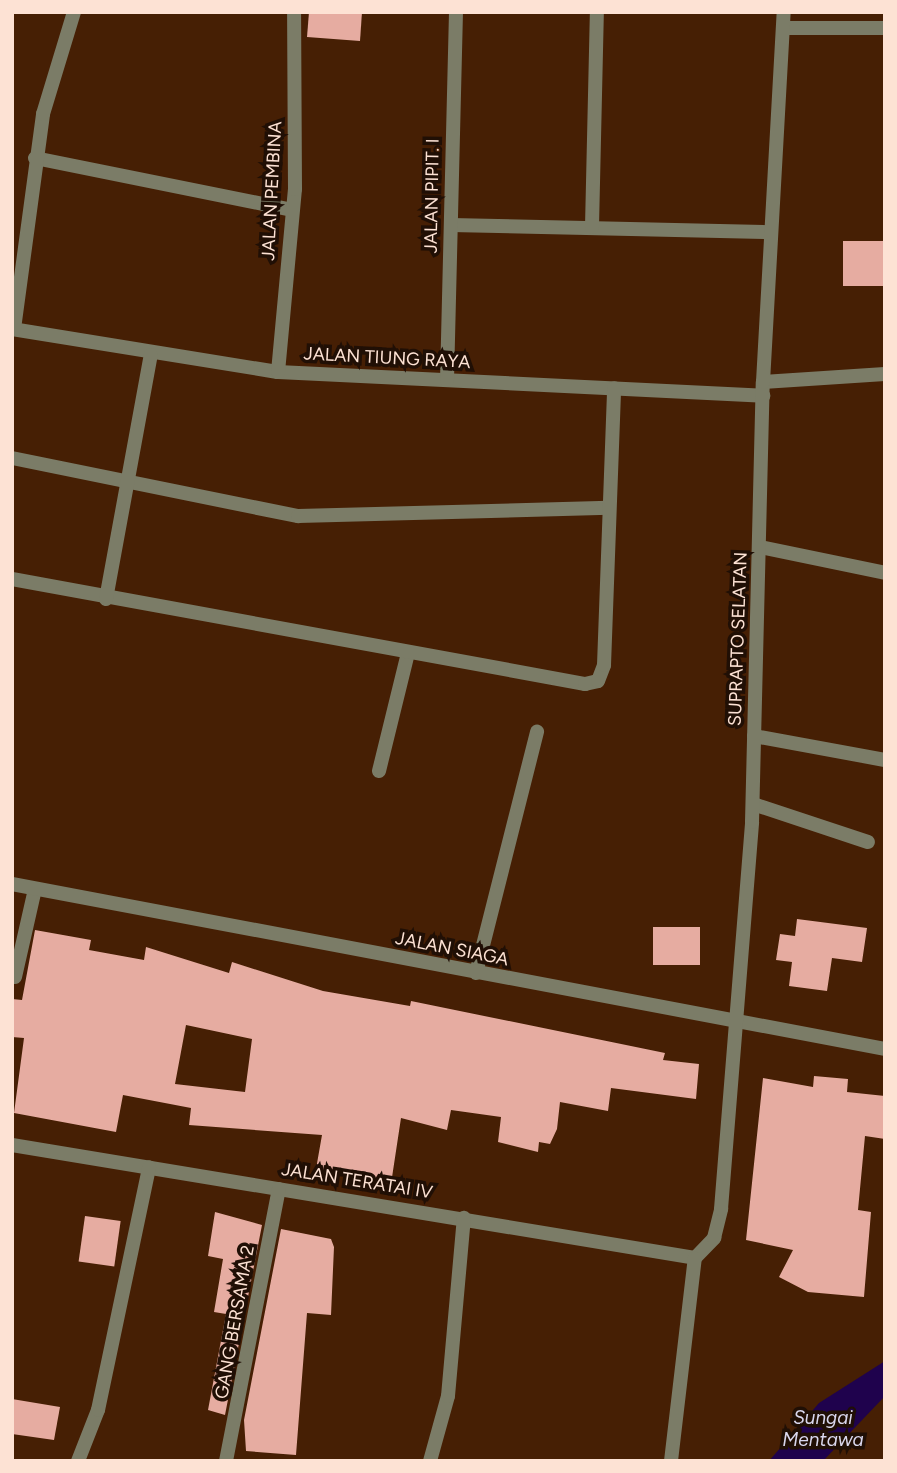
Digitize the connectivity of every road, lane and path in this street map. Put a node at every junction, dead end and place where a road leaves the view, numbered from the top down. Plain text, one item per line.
1 (74, 12) edge
2 (294, 12) edge
3 (456, 12) edge
4 (597, 12) edge
5 (784, 12) edge
6 (885, 27) edge
7 (783, 28) junction
8 (35, 158) junction
9 (292, 210) junction
10 (451, 225) junction
11 (592, 227) junction
12 (770, 232) junction
13 (13, 329) edge
14 (151, 355) junction
15 (278, 372) junction
16 (885, 374) edge
17 (447, 380) junction
18 (614, 388) junction
19 (763, 389) junction
20 (12, 458) edge
21 (125, 482) junction
22 (609, 508) junction
23 (760, 547) junction
24 (885, 573) edge
25 (12, 579) edge
26 (106, 599) junction
27 (408, 653) junction
28 (537, 732) dead end
29 (754, 736) junction
30 (885, 760) edge
31 (379, 771) dead end
32 (753, 804) junction
33 (868, 842) dead end
34 (12, 884) edge
35 (34, 889) junction
36 (475, 973) junction
37 (15, 977) dead end
38 (738, 1022) junction
39 (885, 1049) edge
40 (12, 1145) edge
41 (149, 1167) junction
42 (279, 1189) junction
43 (464, 1218) junction
44 (695, 1258) junction
45 (78, 1461) edge
46 (226, 1461) edge
47 (430, 1461) edge
48 (671, 1461) edge

1 - 8 street
2 - 9 street, JALAN PEMBINA
3 - 10 street, JALAN PIPIT. I
4 - 11 street
5 - 7 street, SUPRAPTO SELATAN
6 - 7 street
7 - 12 street, SUPRAPTO SELATAN
8 - 9 street
8 - 13 street
9 - 15 street, JALAN PEMBINA
10 - 11 street
10 - 17 street, JALAN PIPIT. I
11 - 12 street
12 - 19 street, SUPRAPTO SELATAN
13 - 14 street, JALAN TIUNG RAYA
14 - 15 street, JALAN TIUNG RAYA
14 - 21 street
15 - 17 street, JALAN TIUNG RAYA
16 - 19 street, JALAN TIUNG RAYA
17 - 18 street, JALAN TIUNG RAYA
18 - 19 street, JALAN TIUNG RAYA
18 - 22 street
19 - 23 street, SUPRAPTO SELATAN
20 - 21 street
21 - 22 street
21 - 26 street
22 - 27 street
23 - 24 street
23 - 29 street, SUPRAPTO SELATAN
25 - 26 street
26 - 27 street
27 - 31 street
28 - 36 street
29 - 30 street
29 - 32 street, SUPRAPTO SELATAN
32 - 33 street
32 - 38 street, SUPRAPTO SELATAN
34 - 35 street, JALAN SIAGA
35 - 36 street, JALAN SIAGA
35 - 37 street
36 - 38 street, JALAN SIAGA
38 - 39 street, JALAN SIAGA
38 - 44 street, SUPRAPTO SELATAN
40 - 41 street, JALAN TERATAI IV
41 - 42 street, JALAN TERATAI IV
41 - 45 street
42 - 43 street, JALAN TERATAI IV
42 - 46 street, GANG BERSAMA 2
43 - 44 street, JALAN TERATAI IV
43 - 47 street
44 - 48 street

